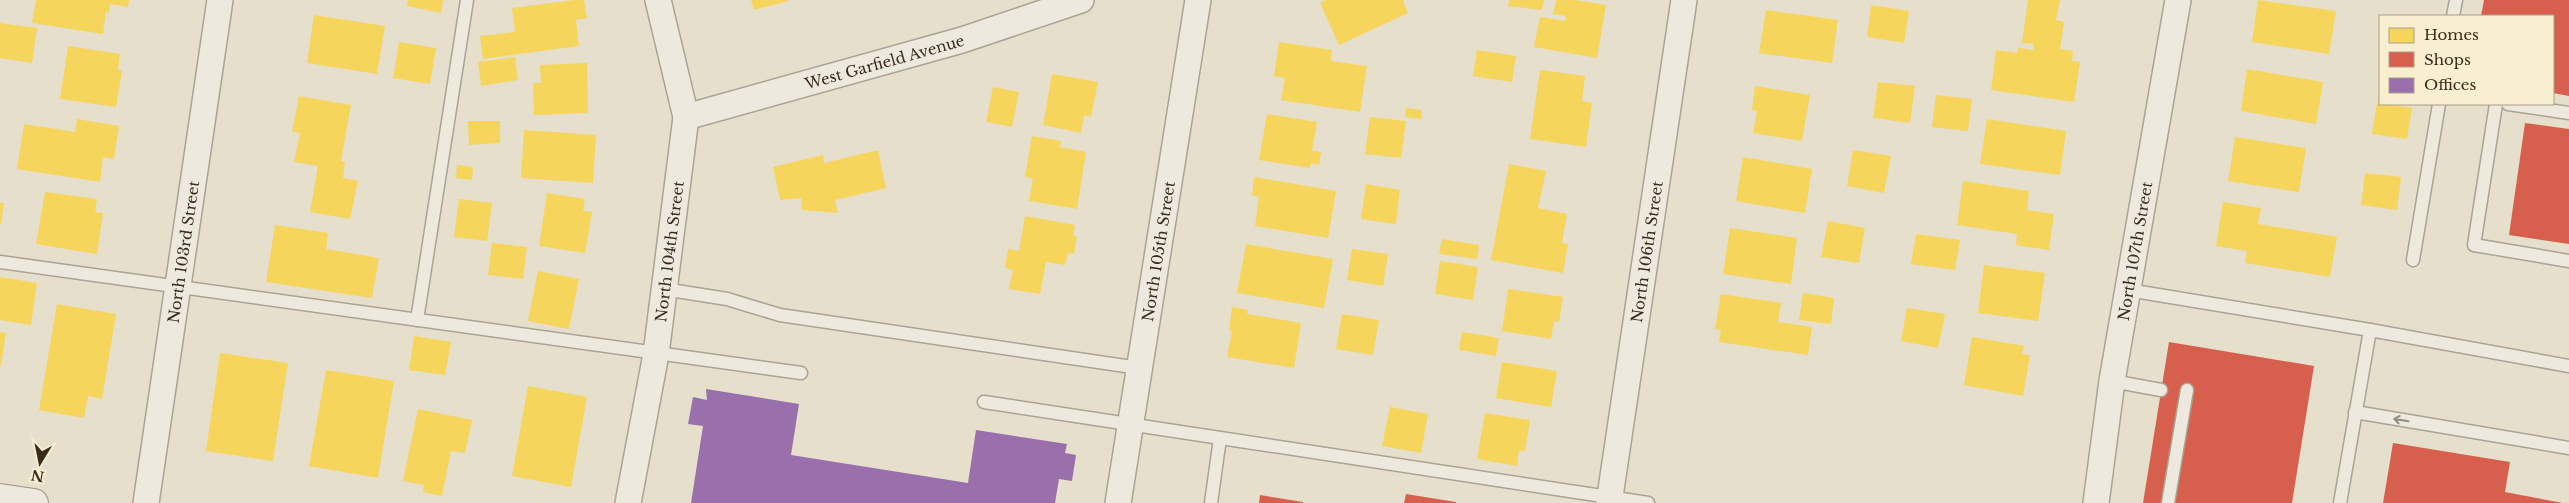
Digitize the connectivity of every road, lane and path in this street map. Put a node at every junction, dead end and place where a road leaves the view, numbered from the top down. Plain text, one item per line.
1 (220, 0) edge
2 (468, 0) edge
3 (658, 0) edge
4 (1081, 0) edge
5 (1198, 0) edge
6 (1684, 0) edge
7 (2178, 0) edge
8 (2456, 0) edge
9 (2453, 15) edge
10 (2439, 105) edge
11 (2496, 105) edge
12 (2515, 105) edge
13 (2569, 113) edge
14 (686, 118) junction
15 (2414, 260) dead end
16 (2569, 261) edge
17 (0, 262) edge
18 (179, 288) junction
19 (664, 289) junction
20 (2128, 290) junction
21 (417, 320) junction
22 (2370, 330) junction
23 (656, 354) junction
24 (2569, 366) edge
25 (1139, 368) junction
26 (801, 373) dead end
27 (2112, 381) junction
28 (2161, 390) dead end
29 (2187, 390) dead end
30 (984, 402) dead end
31 (2355, 412) junction
32 (1130, 424) junction
33 (1220, 438) junction
34 (2569, 448) edge
35 (0, 498) edge
36 (1609, 500) edge
37 (34, 503) edge
38 (146, 503) edge
39 (628, 503) edge
40 (1118, 503) edge
41 (1211, 503) edge
42 (1648, 503) edge
43 (2096, 503) edge
44 (2168, 503) edge
45 (2340, 503) edge

1 - 18 street, North 103rd Street
2 - 21 lane
3 - 14 street, North 104th Street
4 - 14 street, West Garfield Avenue
5 - 25 street, North 105th Street
6 - 36 street, North 106th Street
7 - 20 street, North 107th Street
8 - 9 lane
10 - 15 lane
11 - 16 lane
12 - 13 lane
14 - 19 street, North 104th Street
17 - 18 lane
18 - 21 lane
18 - 38 street, North 103rd Street
19 - 23 street, North 104th Street
19 - 25 lane
20 - 22 lane
20 - 27 street, North 107th Street
21 - 23 lane
22 - 24 lane
22 - 31 lane
23 - 26 lane
23 - 39 street, North 104th Street
25 - 32 street, North 105th Street
27 - 28 lane
27 - 43 street, North 107th Street
29 - 44 lane
30 - 32 lane
34 -> 31 lane
31 - 45 lane
32 - 33 lane
32 - 40 street, North 105th Street
33 - 36 lane
33 - 41 lane
35 - 37 main road
36 - 42 lane

